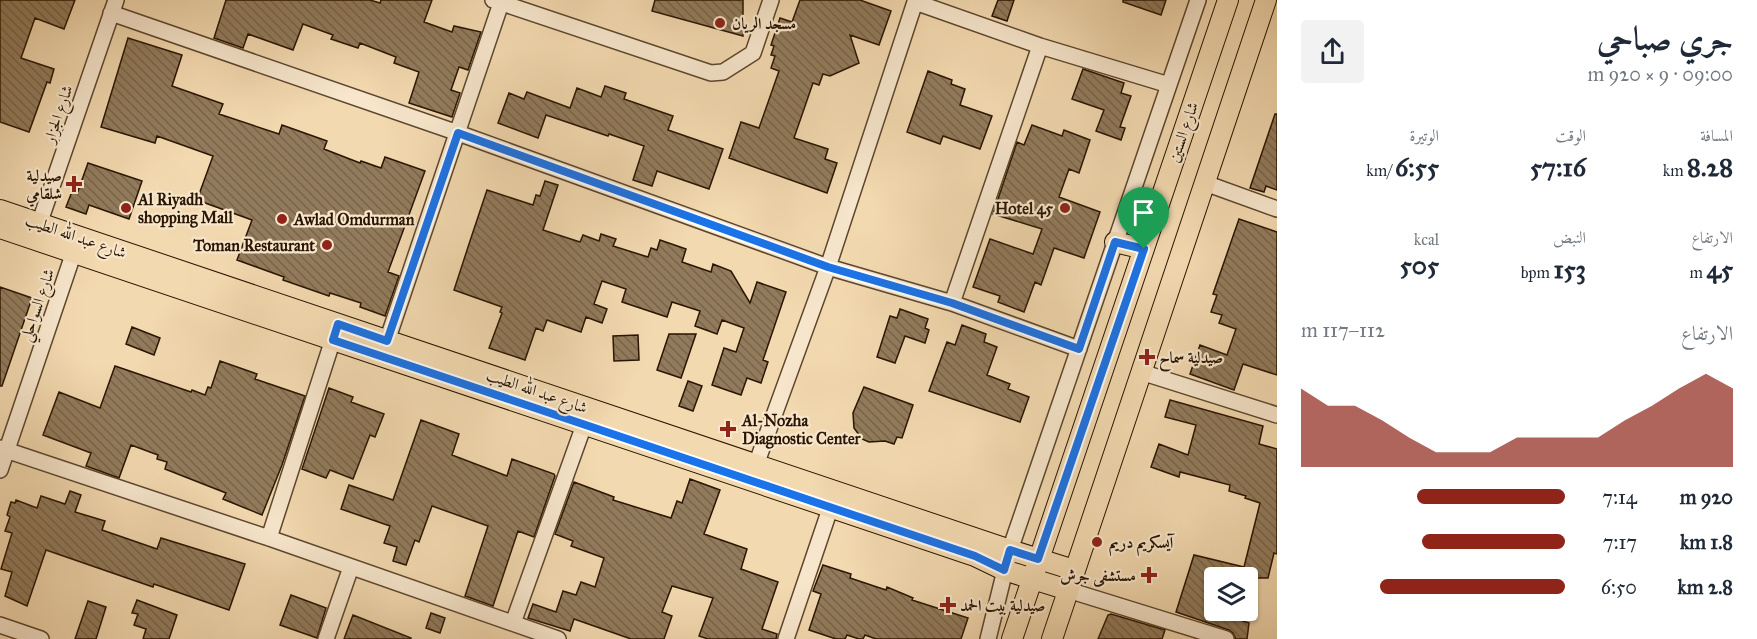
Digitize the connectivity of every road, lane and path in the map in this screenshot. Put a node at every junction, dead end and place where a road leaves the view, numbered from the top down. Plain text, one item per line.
1 (771, 0) edge
2 (1198, 0) edge
3 (1228, 0) edge
4 (1266, 0) edge
5 (499, 1) edge
6 (916, 1) edge
7 (113, 6) edge
8 (1040, 46) junction
9 (1169, 85) junction
10 (458, 133) junction
11 (1205, 183) junction
12 (1277, 209) edge
13 (0, 210) edge
14 (0, 228) edge
15 (37, 231) junction
16 (1115, 242) junction
17 (76, 245) junction
18 (1144, 249) junction
19 (828, 267) junction
20 (952, 303) junction
21 (335, 332) junction
22 (387, 341) junction
23 (1079, 349) junction
24 (1141, 372) junction
25 (1277, 415) edge
26 (584, 425) junction
27 (3, 449) edge
28 (0, 470) edge
29 (753, 472) junction
30 (833, 499) junction
31 (270, 538) junction
32 (1010, 550) junction
33 (1038, 559) junction
34 (351, 567) junction
35 (1004, 570) junction
36 (1074, 570) junction
37 (1032, 579) junction
38 (1068, 590) junction
39 (513, 623) junction
40 (0, 625) edge
41 (41, 639) edge
42 (326, 639) edge
43 (558, 639) edge
44 (786, 639) edge
45 (988, 639) edge
46 (1012, 639) edge
47 (1052, 639) edge
48 (1226, 639) edge

1 - 5 street
2 - 9 street
3 - 18 main road, شارع الستين
4 - 11 main road
5 - 10 street
6 - 8 street
6 - 19 street
7 - 10 street
7 - 15 street, شارع الجزار
8 - 9 street
8 - 20 street
9 - 16 street
10 - 19 street
10 - 22 street
11 - 12 street
11 - 24 main road
13 - 15 main road, شارع عبد الله الطيب
14 - 15 main road, شارع عبد الله الطيب
15 - 17 main road, شارع عبد الله الطيب
16 - 18 main road
16 - 23 street
17 - 21 main road, شارع عبد الله الطيب
17 - 27 street, شارع السواحلي
18 - 33 main road, شارع الستين
19 - 20 street
19 - 29 street
20 - 23 street
21 - 22 main road, شارع عبد الله الطيب
21 - 26 main road, شارع عبد الله الطيب
21 - 31 street
22 - 29 main road, شارع عبد الله الطيب
23 - 32 street
24 - 25 street
24 - 36 main road
26 - 29 main road, شارع عبد الله الطيب
26 - 39 street
27 - 28 street, شارع السواحلي
27 - 31 street
29 - 30 main road, شارع عبد الله الطيب
30 - 32 main road, شارع عبد الله الطيب
30 - 35 main road, شارع عبد الله الطيب
30 - 44 street
31 - 34 street
32 - 33 main road, شارع عبد الله الطيب
32 - 35 street
33 - 36 main road, شارع عبد الله الطيب
33 - 37 main road, شارع الستين
34 - 39 street
34 - 42 street
35 - 37 main road, شارع عبد الله الطيب
35 - 45 street
36 - 38 main road
37 - 38 main road, شارع عبد الله الطيب
37 - 46 main road, شارع الستين
38 - 47 main road
38 - 48 street
39 - 43 street
40 - 41 street

